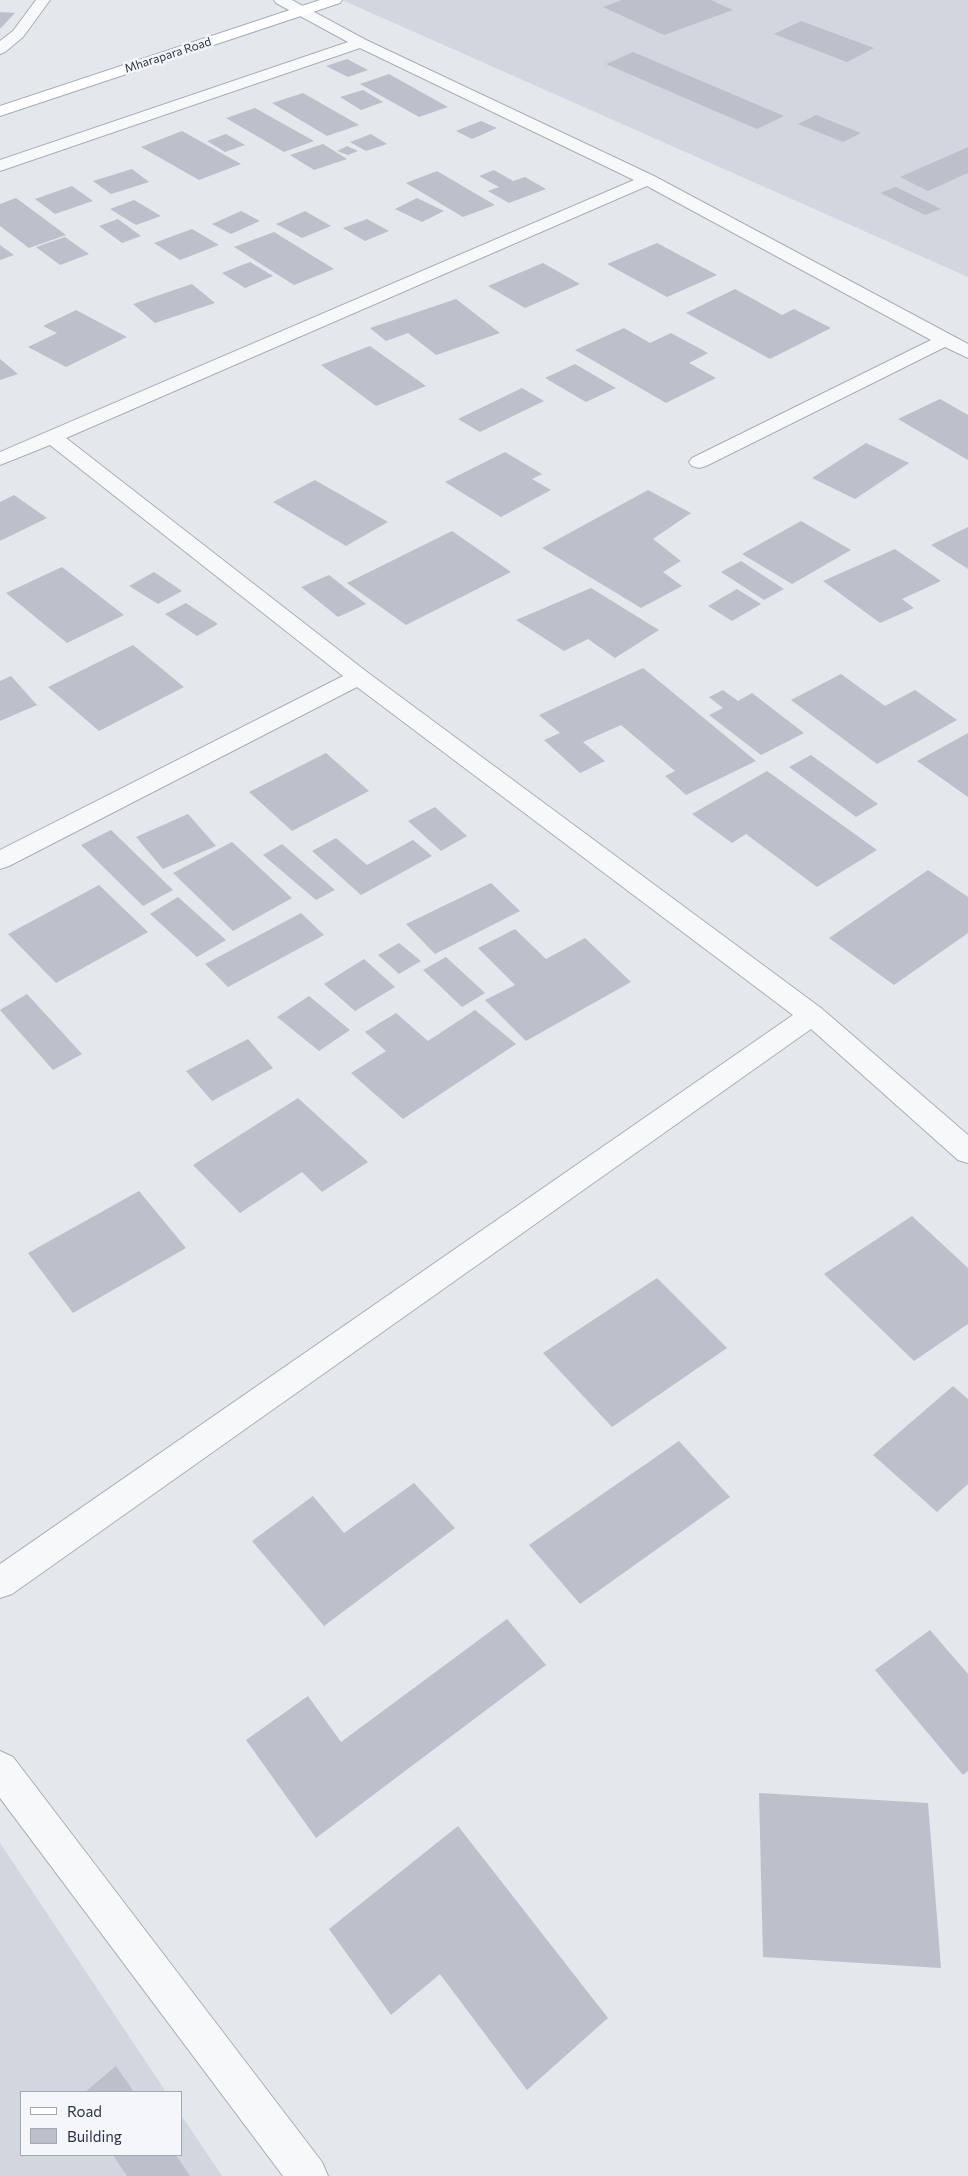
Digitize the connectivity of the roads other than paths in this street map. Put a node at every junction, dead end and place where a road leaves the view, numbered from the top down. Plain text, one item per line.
1 (43, 0) edge
2 (281, 0) edge
3 (336, 0) edge
4 (300, 12) junction
5 (361, 43) junction
6 (0, 49) edge
7 (0, 111) edge
8 (0, 166) edge
9 (648, 180) junction
10 (945, 340) junction
11 (968, 352) edge
12 (54, 438) junction
13 (0, 459) edge
14 (699, 462) dead end
15 (360, 677) junction
16 (0, 860) edge
17 (812, 1015) junction
18 (968, 1152) edge
19 (0, 1583) edge
20 (0, 1769) edge
21 (308, 2176) edge

1 - 6 street
2 - 4 street
3 - 4 main road, Mharapara Road
4 - 5 street
4 - 7 main road, Mharapara Road
5 - 8 street
5 - 9 street
9 - 10 street
9 - 12 street
10 - 11 street
10 - 14 street
12 - 13 street
12 - 15 street
15 - 16 street
15 - 17 street
17 - 18 street
17 - 19 street
20 - 21 street

